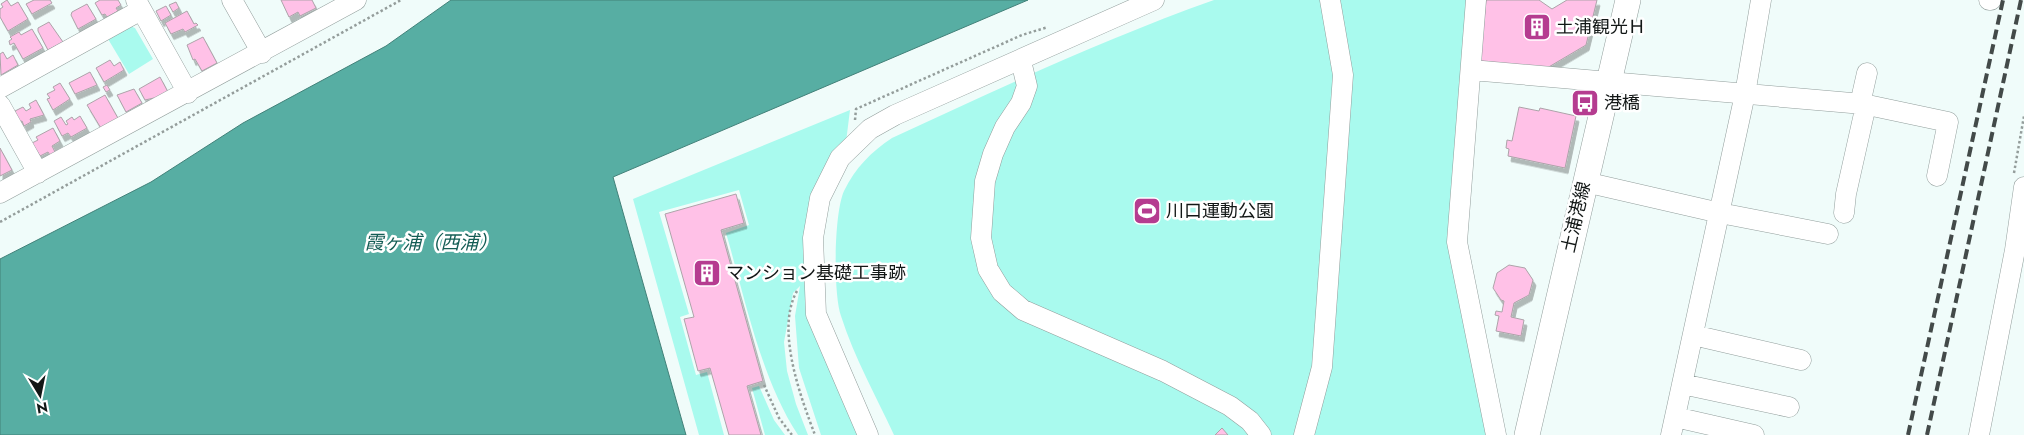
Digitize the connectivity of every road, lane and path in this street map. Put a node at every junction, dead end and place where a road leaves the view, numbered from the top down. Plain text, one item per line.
1 (232, 0) edge
2 (356, 0) edge
3 (401, 0) edge
4 (1154, 0) edge
5 (1330, 0) edge
6 (1476, 0) edge
7 (1628, 0) edge
8 (1761, 0) edge
9 (138, 5) edge
10 (327, 7) edge
11 (262, 53) junction
12 (1021, 61) junction
13 (1470, 70) junction
14 (1867, 73) dead end
15 (1608, 82) junction
16 (0, 88) edge
17 (188, 93) junction
18 (1745, 94) junction
19 (1863, 104) junction
20 (0, 105) edge
21 (38, 173) junction
22 (1937, 176) dead end
23 (1584, 182) junction
24 (2024, 187) edge
25 (0, 193) edge
26 (1720, 212) junction
27 (1844, 213) dead end
28 (0, 222) edge
29 (1828, 234) dead end
30 (2020, 251) edge
31 (798, 290) dead end
32 (1693, 335) junction
33 (1801, 360) dead end
34 (1682, 384) junction
35 (764, 385) dead end
36 (1789, 407) dead end
37 (1673, 426) edge
38 (792, 435) edge
39 (815, 435) edge
40 (868, 435) edge
41 (1262, 435) edge
42 (1304, 435) edge
43 (1496, 435) edge
44 (1527, 435) edge
45 (1754, 435) edge
46 (1979, 435) edge

1 - 11 street
2 - 10 street
3 - 28 path
4 - 12 street
5 - 42 street
6 - 13 street
7 - 15 main road, 土浦港線
8 - 18 street
9 - 16 street
9 - 17 street
10 - 11 street
11 - 17 street
12 - 40 street
12 - 41 street
13 - 15 street
13 - 43 street
14 - 19 street
15 - 18 street
15 - 23 main road, 土浦港線
17 - 21 street
18 - 19 street
18 - 26 street
19 - 22 street
19 - 27 street
20 - 21 street
21 - 25 street
23 - 26 street
23 - 44 main road, 土浦港線
24 - 30 street
26 - 29 street
26 - 32 street
30 - 46 street
31 - 39 path
32 - 33 street
32 - 34 street
34 - 36 street
34 - 37 street
35 - 38 path
37 - 45 street

